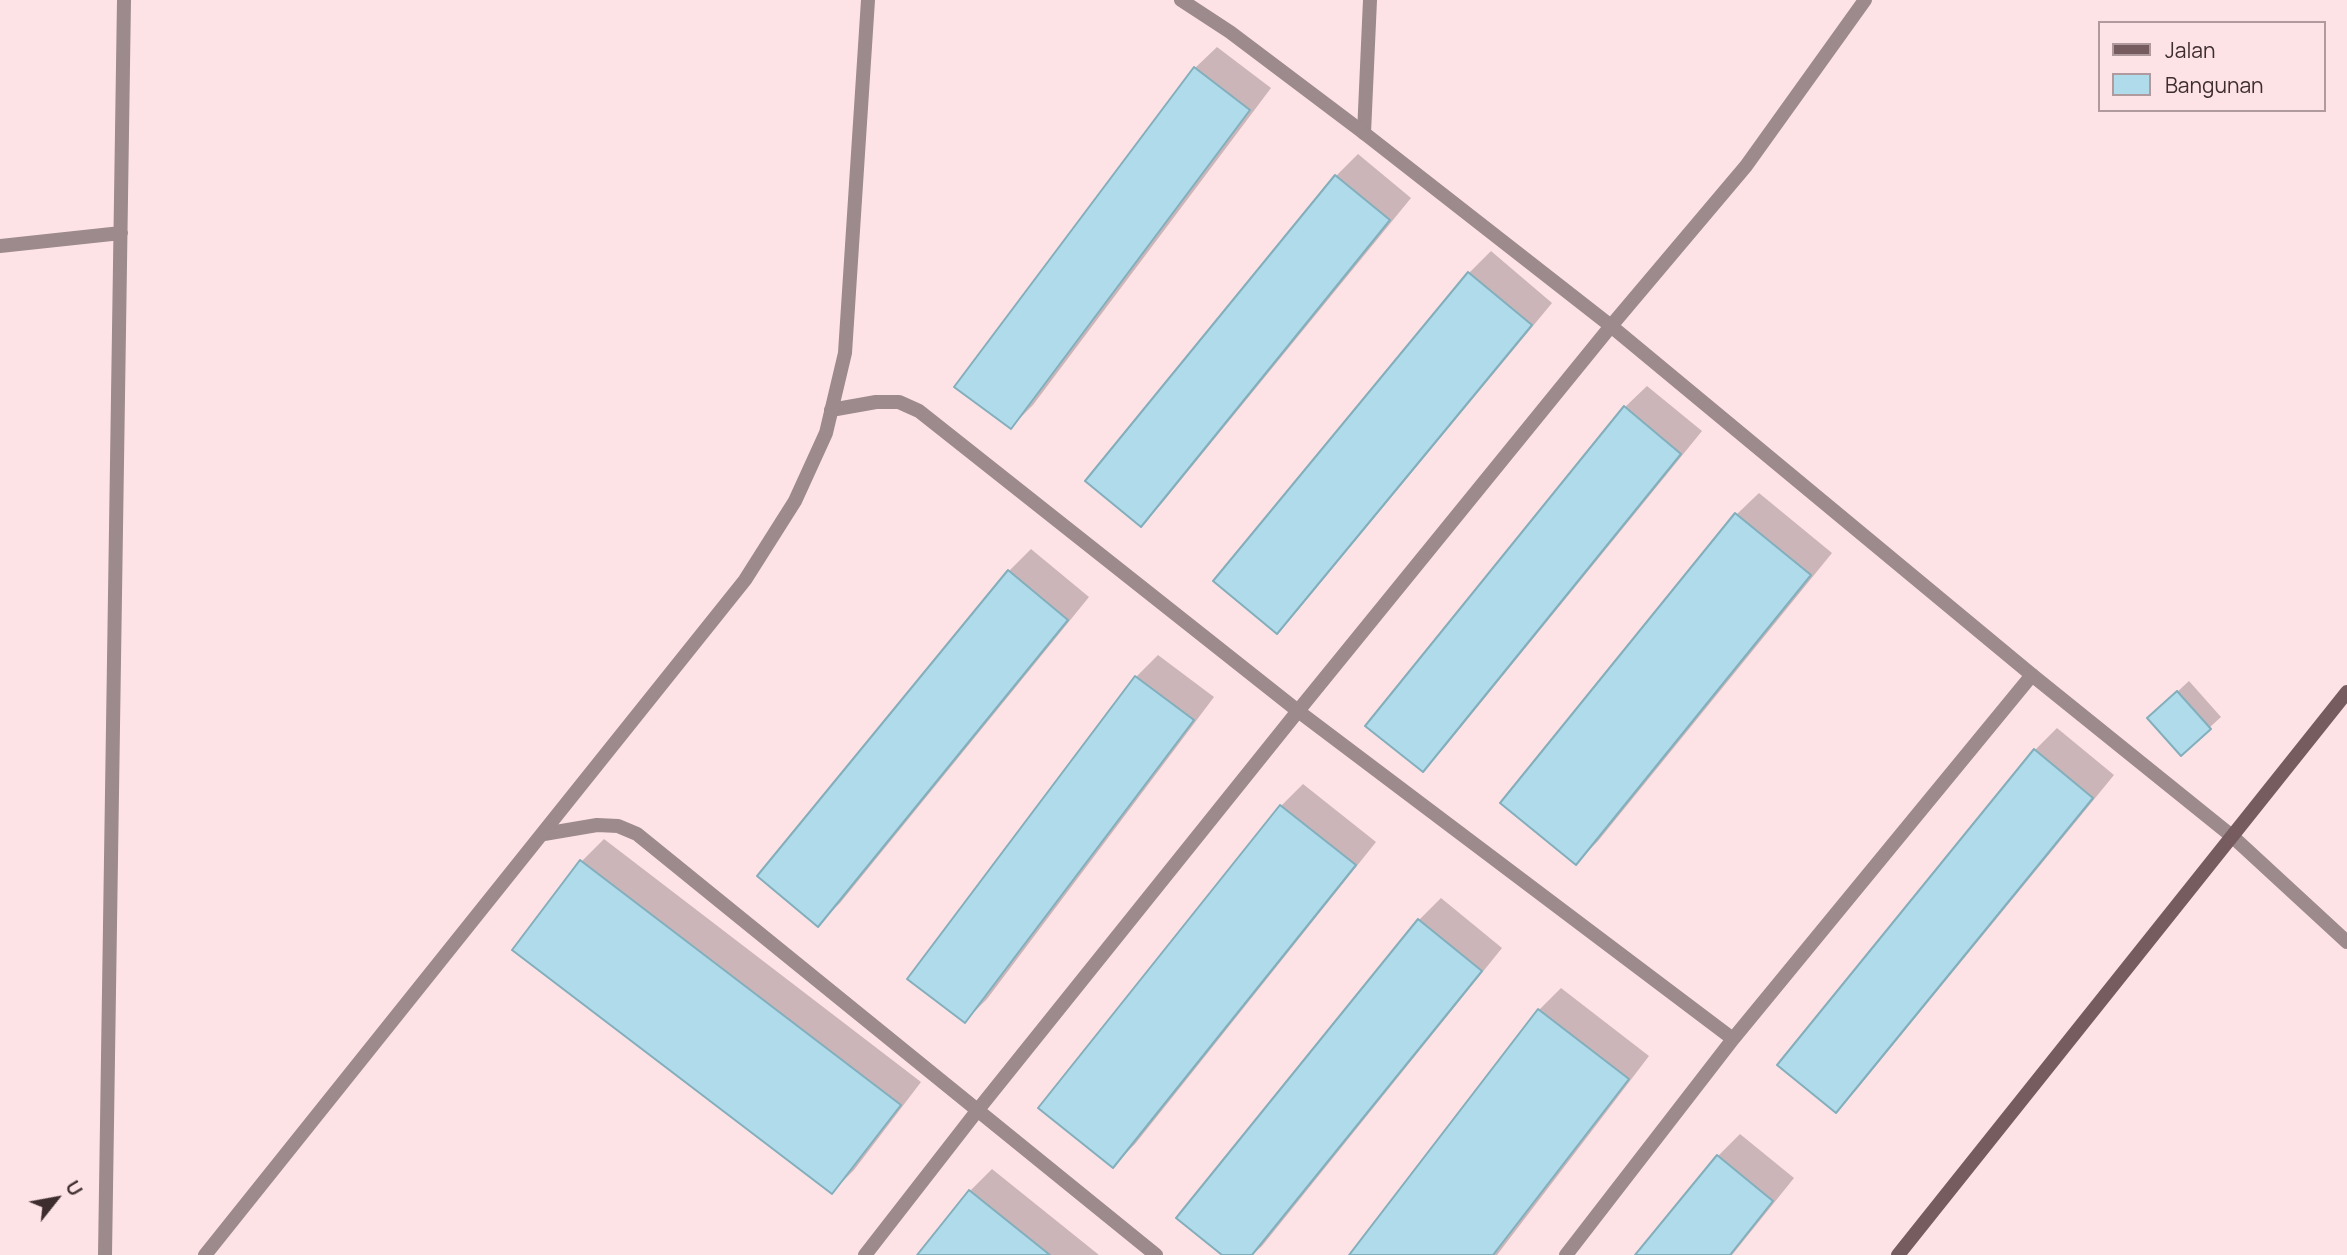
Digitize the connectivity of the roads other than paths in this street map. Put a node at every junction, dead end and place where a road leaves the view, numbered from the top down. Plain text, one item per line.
1 (124, 0) edge
2 (868, 0) edge
3 (1181, 0) edge
4 (1370, 0) edge
5 (1865, 0) edge
6 (1364, 132) junction
7 (121, 233) junction
8 (0, 246) edge
9 (1611, 326) junction
10 (831, 410) junction
11 (2032, 675) junction
12 (2347, 692) edge
13 (1298, 711) junction
14 (544, 834) junction
15 (2233, 837) junction
16 (2347, 942) edge
17 (1733, 1039) junction
18 (977, 1111) junction
19 (105, 1255) edge
20 (205, 1255) edge
21 (865, 1255) edge
22 (1156, 1255) edge
23 (1566, 1255) edge
24 (1898, 1255) edge

1 - 7 street
2 - 10 street
3 - 6 street
4 - 6 street
5 - 9 street
6 - 9 street
7 - 8 street
7 - 19 street
9 - 11 street
9 - 13 street
10 - 13 street
10 - 14 street
11 - 15 street
11 - 17 street
12 - 15 main road
13 - 17 street
13 - 18 street
14 - 18 street
14 - 20 street
15 - 16 street
15 - 24 main road
17 - 23 street
18 - 21 street
18 - 22 street

